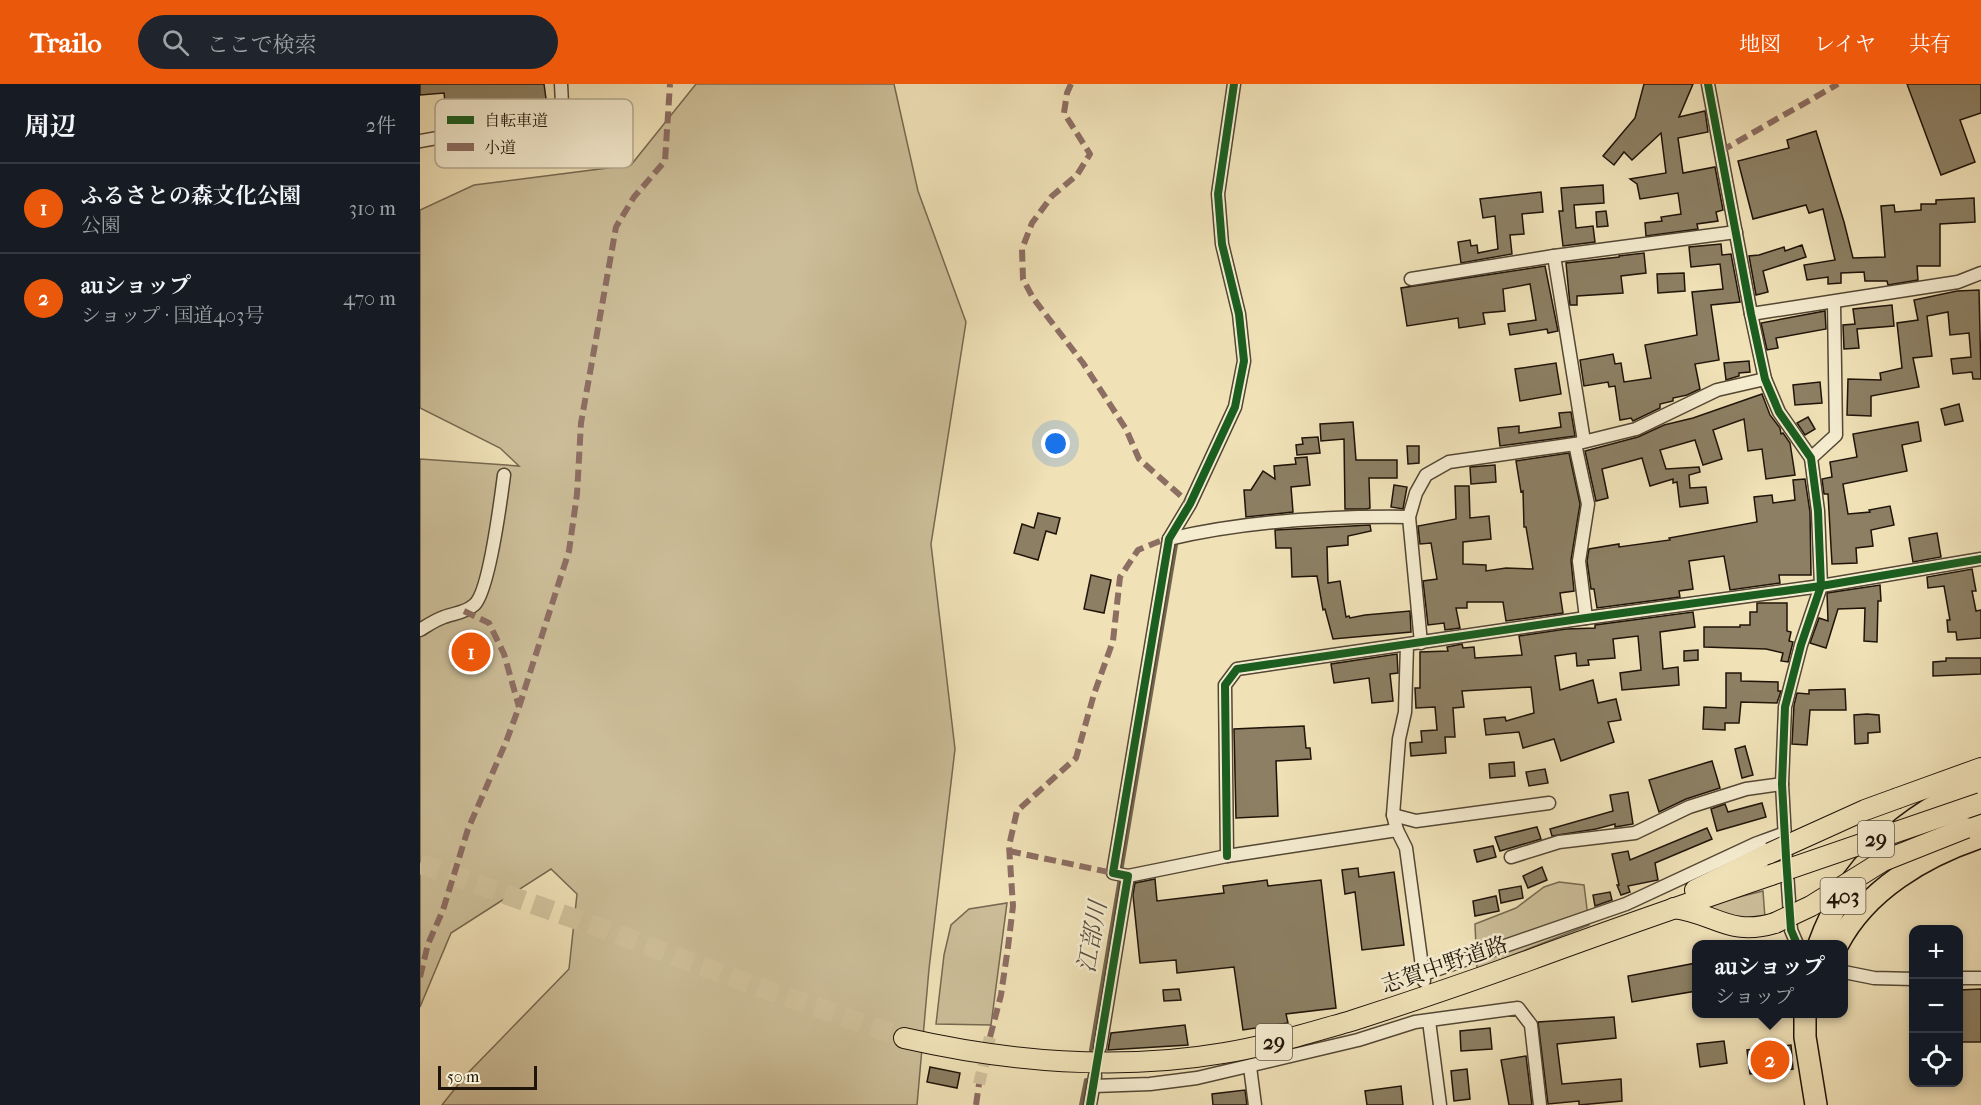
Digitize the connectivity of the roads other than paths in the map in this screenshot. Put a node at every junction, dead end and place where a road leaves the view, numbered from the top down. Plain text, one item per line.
1 (561, 84) edge
2 (1234, 84) edge
3 (1708, 84) edge
4 (562, 99) edge
5 (435, 138) edge
6 (420, 141) edge
7 (1736, 232) junction
8 (1554, 256) junction
9 (1981, 273) edge
10 (1412, 279) dead end
11 (1834, 303) junction
12 (1751, 314) junction
13 (1765, 379) junction
14 (1580, 442) junction
15 (1811, 458) junction
16 (504, 475) dead end
17 (1409, 517) junction
18 (1168, 539) junction
19 (1981, 559) edge
20 (1821, 586) junction
21 (1586, 618) junction
22 (420, 630) edge
23 (1420, 643) junction
24 (1407, 645) junction
25 (1981, 768) edge
26 (1782, 784) junction
27 (1981, 784) edge
28 (1549, 803) dead end
29 (1981, 803) edge
30 (1393, 815) junction
31 (1976, 829) edge
32 (1396, 830) junction
33 (1785, 833) junction
34 (1875, 852) junction
35 (1227, 856) junction
36 (1511, 857) dead end
37 (1904, 874) junction
38 (1128, 876) junction
39 (1674, 908) junction
40 (1628, 924) junction
41 (1795, 940) edge
42 (1821, 940) edge
43 (1840, 940) edge
44 (1848, 973) edge
45 (1963, 978) edge
46 (1981, 978) edge
47 (1909, 979) edge
48 (1804, 1018) edge
49 (1818, 1018) edge
50 (1429, 1021) junction
51 (904, 1038) tunnel mouth
52 (1100, 1047) dead end
53 (1250, 1067) junction
54 (1815, 1103) edge
55 (1090, 1105) edge
56 (1255, 1105) edge
57 (1440, 1105) edge
58 (1540, 1105) edge

1 - 4 street
2 - 18 street
3 - 7 street
5 - 6 street
7 - 8 street
7 - 12 street
8 - 10 street
8 - 14 street
9 - 11 street
11 - 12 street
11 - 15 street
12 - 13 street
13 - 14 street
13 - 15 street
14 - 17 street
14 - 21 street
15 - 20 street
16 - 22 street
17 - 18 street
17 - 23 street
18 - 38 street
19 - 20 street
20 - 21 street
20 - 26 street
21 - 23 street
23 - 24 street
24 - 30 street
24 - 35 street
25 - 40 main road, 29, bridge
26 - 33 street
26 - 36 street
27 - 34 highway, 403
28 - 30 street
29 - 39 main road, 志賀中野道路 / 29, bridge
30 - 32 street
31 - 37 highway, 403
31 - 39 main road, 29, bridge
32 - 33 street
32 - 35 street
33 - 41 street
34 - 37 highway, 403
34 - 42 highway, 403
35 - 38 street
37 - 43 highway, 403
38 - 52 street
39 - 40 main road, 志賀中野道路 / 29
40 - 51 main road, 志賀中野道路 / 29
44 - 47 street
45 - 46 street
48 - 54 highway
49 - 54 highway
50 - 53 street
50 - 57 street
50 - 58 street
53 - 55 street
53 - 56 street

